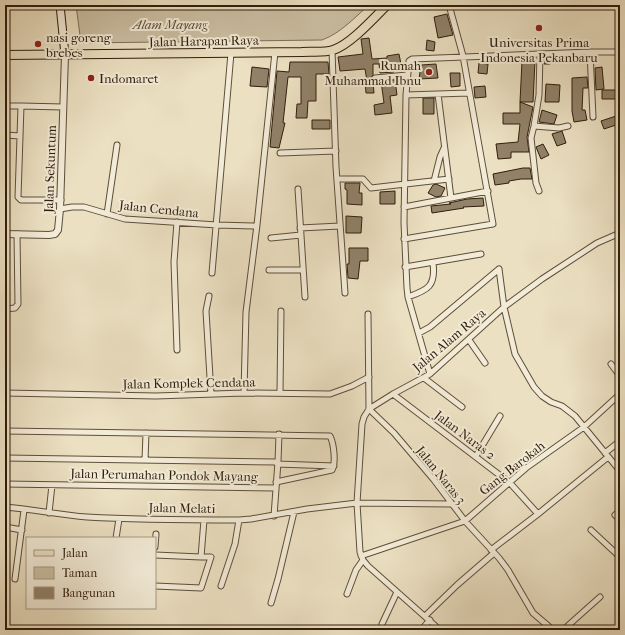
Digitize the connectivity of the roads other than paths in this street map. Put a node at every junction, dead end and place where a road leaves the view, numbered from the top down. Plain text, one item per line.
1 (60, 5) edge
2 (387, 5) edge
3 (449, 5) edge
4 (332, 50) junction
5 (275, 52) junction
6 (590, 52) junction
7 (620, 52) edge
8 (231, 53) junction
9 (540, 54) junction
10 (5, 55) edge
11 (65, 55) junction
12 (463, 56) junction
13 (407, 75) junction
14 (375, 78) dead end
15 (469, 93) junction
16 (438, 94) junction
17 (406, 95) junction
18 (5, 106) edge
19 (21, 106) junction
20 (63, 107) junction
21 (593, 117) dead end
22 (534, 126) junction
23 (568, 126) dead end
24 (5, 135) edge
25 (20, 136) junction
26 (117, 145) dead end
27 (444, 147) junction
28 (336, 152) junction
29 (280, 153) dead end
30 (337, 179) junction
31 (449, 179) junction
32 (434, 181) junction
33 (405, 184) junction
34 (298, 189) dead end
35 (488, 191) junction
36 (539, 191) dead end
37 (450, 198) junction
38 (61, 200) junction
39 (404, 207) junction
40 (60, 209) junction
41 (107, 214) junction
42 (176, 222) junction
43 (217, 225) junction
44 (257, 225) junction
45 (340, 226) junction
46 (300, 228) junction
47 (620, 233) edge
48 (5, 234) edge
49 (17, 234) junction
50 (301, 235) junction
51 (271, 238) dead end
52 (404, 239) junction
53 (481, 254) dead end
54 (433, 263) junction
55 (405, 267) junction
56 (269, 270) dead end
57 (303, 270) junction
58 (212, 273) dead end
59 (345, 293) dead end
60 (209, 296) dead end
61 (408, 297) junction
62 (305, 298) dead end
63 (504, 307) junction
64 (5, 309) edge
65 (281, 311) dead end
66 (368, 314) dead end
67 (419, 333) junction
68 (469, 340) junction
69 (178, 350) dead end
70 (485, 363) dead end
71 (611, 364) dead end
72 (430, 374) junction
73 (620, 376) edge
74 (369, 377) junction
75 (424, 378) junction
76 (5, 393) edge
77 (244, 393) junction
78 (280, 393) junction
79 (211, 394) junction
80 (393, 394) junction
81 (620, 394) edge
82 (462, 407) dead end
83 (369, 409) junction
84 (500, 416) dead end
85 (584, 427) junction
86 (5, 431) edge
87 (146, 433) junction
88 (279, 434) junction
89 (620, 441) edge
90 (606, 455) junction
91 (476, 456) junction
92 (5, 458) edge
93 (146, 460) junction
94 (278, 463) junction
95 (334, 466) junction
96 (620, 471) edge
97 (276, 482) junction
98 (510, 483) junction
99 (5, 484) edge
100 (52, 485) junction
101 (276, 488) junction
102 (358, 503) junction
103 (451, 504) junction
104 (5, 507) edge
105 (24, 510) junction
106 (620, 511) edge
107 (294, 512) junction
108 (49, 514) junction
109 (538, 514) junction
110 (274, 516) junction
111 (118, 519) junction
112 (204, 520) junction
113 (239, 520) junction
114 (620, 520) edge
115 (465, 521) junction
116 (5, 527) edge
117 (22, 530) junction
118 (592, 530) dead end
119 (156, 534) dead end
120 (116, 537) edge
121 (156, 537) edge
122 (493, 551) junction
123 (156, 555) edge
124 (201, 557) junction
125 (620, 557) edge
126 (362, 558) junction
127 (15, 579) dead end
128 (156, 586) edge
129 (221, 586) dead end
130 (397, 592) junction
131 (347, 594) dead end
132 (600, 597) dead end
133 (271, 603) dead end
134 (425, 616) junction
135 (430, 620) junction
136 (382, 624) dead end
137 (421, 630) edge
138 (440, 630) edge
139 (553, 630) edge
140 (563, 630) edge

1 - 11 main road
2 - 4 main road, Jalan Harapan Raya
3 - 12 street
4 - 5 main road, Jalan Harapan Raya
4 - 28 street
5 - 8 main road, Jalan Harapan Raya
5 - 44 street
6 - 7 street
6 - 9 street
6 - 21 street
8 - 11 main road, Jalan Harapan Raya
8 - 43 street
9 - 12 street
9 - 22 street
10 - 11 main road, Jalan Harapan Raya
11 - 20 street, Jalan Sekuntum
12 - 13 street
12 - 15 street
13 - 14 street
13 - 17 street
15 - 16 street
15 - 35 street
16 - 17 street
16 - 27 street
17 - 33 street
18 - 19 street
19 - 20 street
19 - 25 street
20 - 38 street, Jalan Sekuntum
22 - 23 street
22 - 36 street
24 - 25 street
25 - 38 street
26 - 41 street
27 - 31 street
27 - 32 street
28 - 29 street
28 - 30 street
30 - 33 street
30 - 45 street
31 - 32 street
31 - 37 street
32 - 33 street
33 - 39 street
34 - 46 street
35 - 37 street
35 - 52 street
37 - 39 street
38 - 40 street, Jalan Sekuntum
39 - 52 street
40 - 41 street, Jalan Cendana
40 - 49 street, Jalan Sekuntum
41 - 42 street, Jalan Cendana
42 - 43 street, Jalan Cendana
42 - 69 street
43 - 44 street, Jalan Cendana
43 - 58 street
44 - 77 street
45 - 46 street
45 - 59 street
46 - 50 street
47 - 63 street, Jalan Alam Raya
48 - 49 street, Jalan Sekuntum
49 - 64 street
50 - 51 street
50 - 57 street
52 - 55 street
53 - 54 street
54 - 55 street
54 - 61 street
55 - 61 street
56 - 57 street
57 - 62 street
60 - 79 street
61 - 67 street
63 - 67 street
63 - 68 street, Jalan Alam Raya
63 - 85 street
65 - 78 street
66 - 74 street
67 - 72 street
68 - 70 street
68 - 72 street, Jalan Alam Raya
71 - 73 street
72 - 75 street, Jalan Alam Raya
74 - 78 street, Jalan Komplek Cendana
74 - 83 street
75 - 80 street, Jalan Alam Raya
75 - 82 street
76 - 79 street, Jalan Komplek Cendana
77 - 78 street, Jalan Komplek Cendana
77 - 79 street, Jalan Komplek Cendana
80 - 83 street, Jalan Alam Raya
80 - 91 street, Jalan Naras 2
81 - 85 street, Gang Barokah
83 - 102 street
83 - 103 street, Jalan Naras 3
84 - 91 street
85 - 90 street
85 - 98 street, Gang Barokah
86 - 87 street
87 - 88 street
87 - 93 street, Jalan Perumahan Pondok Mayang
88 - 94 street, Jalan Perumahan Pondok Mayang
88 - 95 street
89 - 90 street
90 - 96 street
90 - 109 street
91 - 98 street, Jalan Naras 2
92 - 93 street, Jalan Perumahan Pondok Mayang
93 - 94 street, Jalan Perumahan Pondok Mayang
94 - 95 street
94 - 97 street, Jalan Perumahan Pondok Mayang
95 - 97 street, Jalan Perumahan Pondok Mayang
97 - 101 street, Jalan Perumahan Pondok Mayang
98 - 109 street, Jalan Naras 2
98 - 115 street, Gang Barokah
99 - 100 street, Jalan Perumahan Pondok Mayang
100 - 101 street, Jalan Perumahan Pondok Mayang
100 - 108 street, Jalan Perumahan Pondok Mayang
101 - 110 street, Jalan Perumahan Pondok Mayang
102 - 103 street, Jalan Melati
102 - 107 street, Jalan Melati
102 - 126 street
103 - 115 street, Jalan Naras 3
104 - 105 street, Jalan Melati
105 - 108 street, Jalan Melati
105 - 117 street
106 - 114 street
107 - 110 street, Jalan Melati
107 - 133 street
108 - 111 street, Jalan Melati
109 - 122 street
110 - 113 street, Jalan Melati
111 - 112 street, Jalan Melati
111 - 120 street
112 - 113 street, Jalan Melati
112 - 124 street
113 - 129 street
115 - 122 street, Jalan Naras 3
115 - 126 street, Gang Barokah
116 - 117 street
117 - 127 street
118 - 125 street
119 - 121 street
122 - 134 street
122 - 139 street, Jalan Naras 3
123 - 124 street
124 - 128 street
126 - 130 street
126 - 131 street
130 - 134 street
130 - 136 street
132 - 140 street
134 - 135 street
135 - 137 street
135 - 138 street

